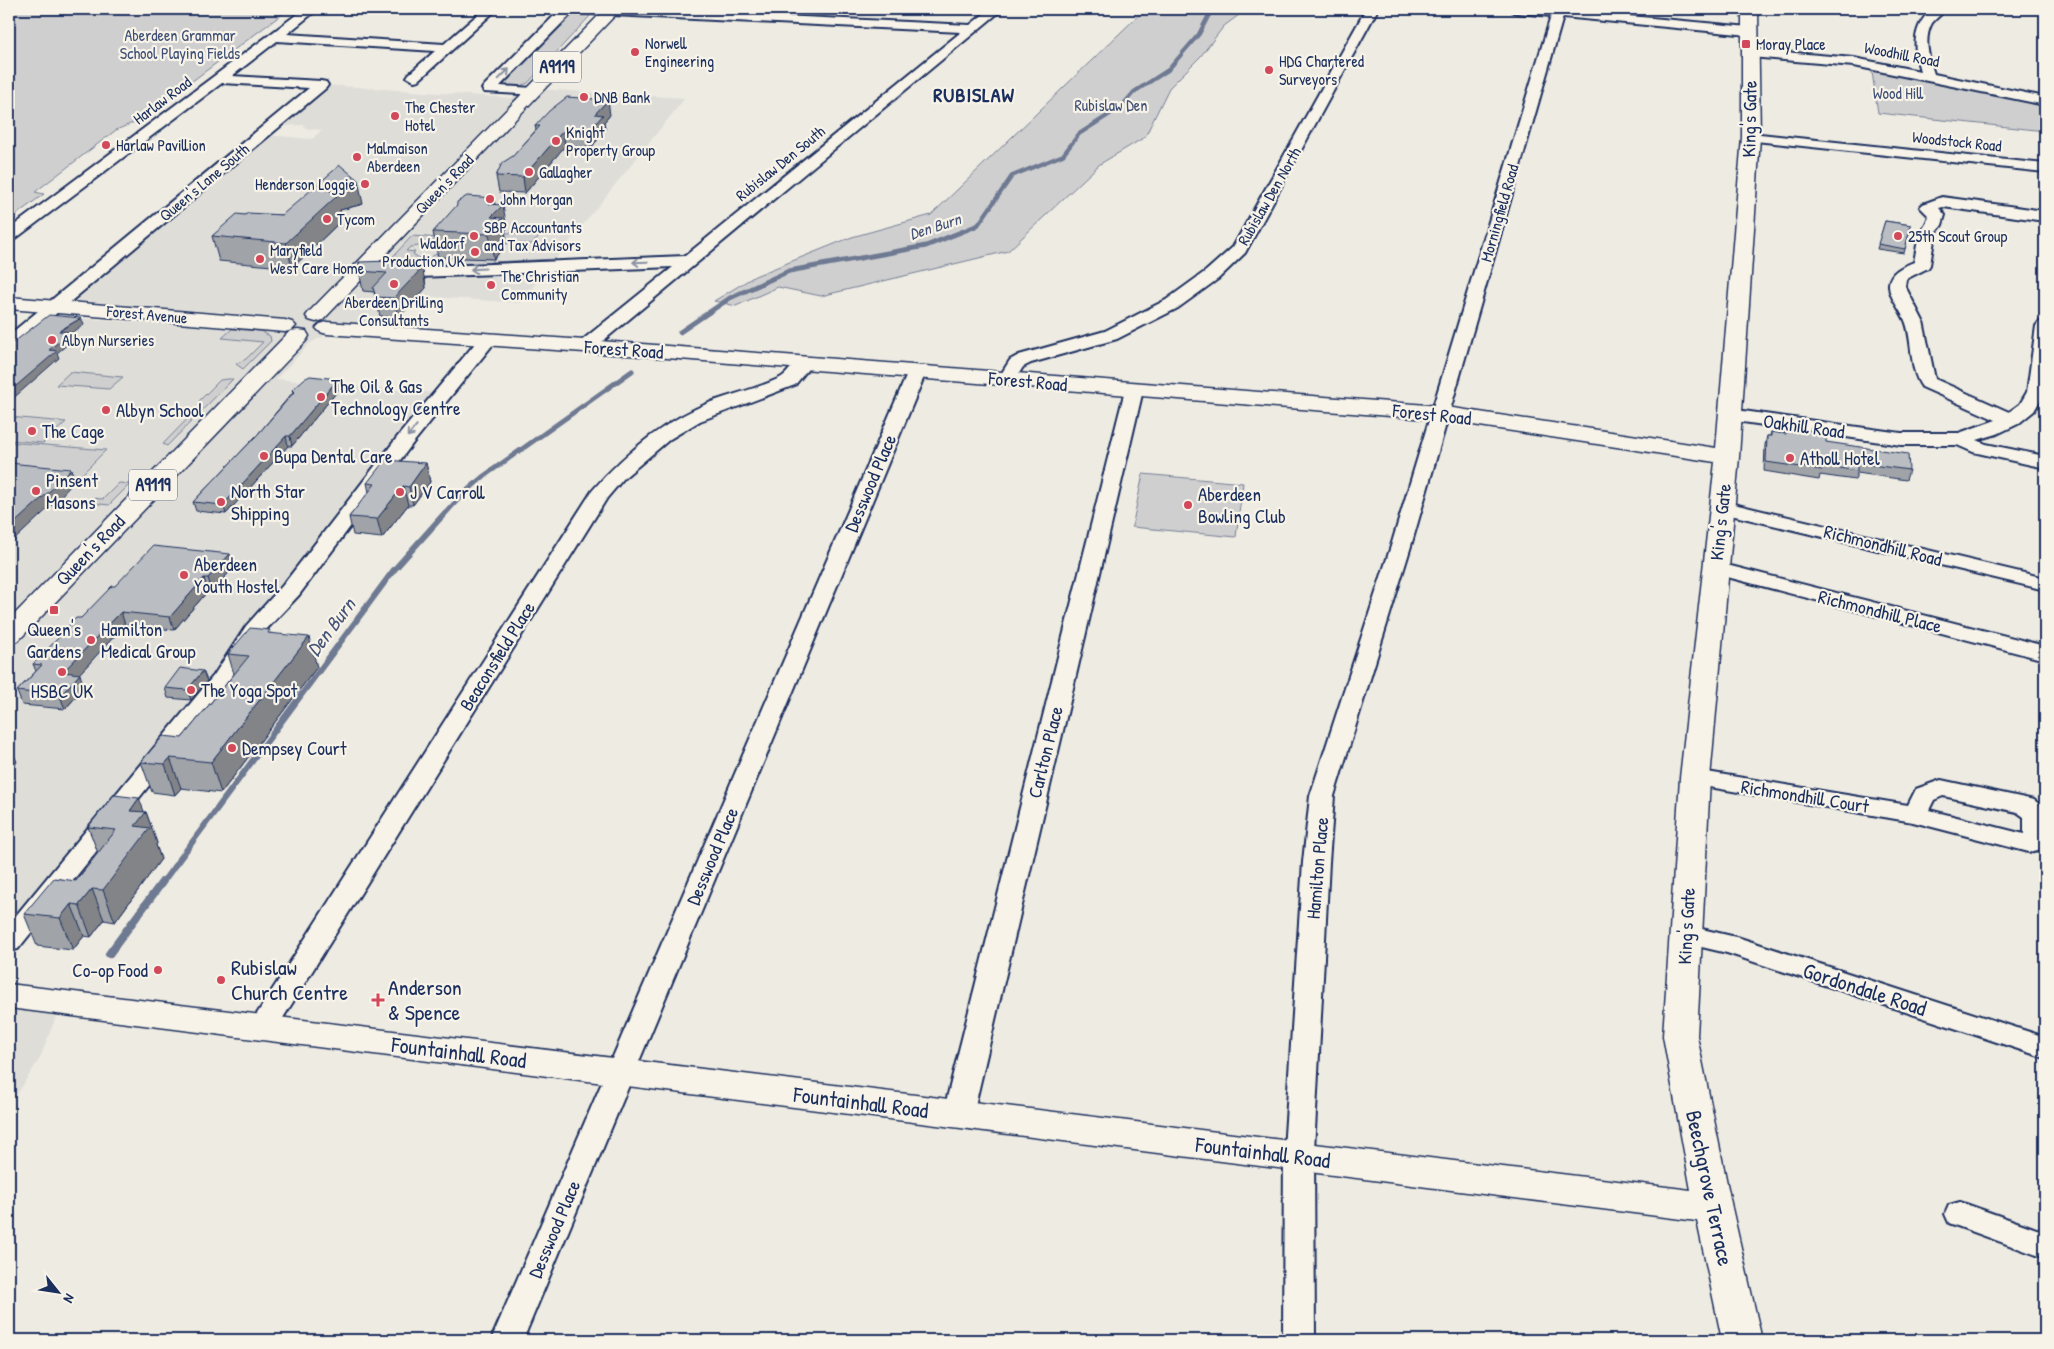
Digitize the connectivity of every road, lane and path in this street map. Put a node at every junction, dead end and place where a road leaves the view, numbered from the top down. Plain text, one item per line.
1 (312, 9) edge
2 (491, 9) edge
3 (568, 9) edge
4 (997, 9) edge
5 (1372, 9) edge
6 (1517, 9) edge
7 (1750, 9) edge
8 (1940, 9) edge
9 (612, 10) edge
10 (1549, 11) edge
11 (973, 29) junction
12 (1749, 31) junction
13 (274, 37) junction
14 (446, 48) junction
15 (1750, 53) junction
16 (1928, 76) junction
17 (220, 78) junction
18 (414, 78) dead end
19 (533, 92) junction
20 (2045, 101) edge
21 (1751, 137) junction
22 (2045, 168) edge
23 (2045, 216) edge
24 (9, 236) edge
25 (689, 261) junction
26 (356, 275) junction
27 (9, 303) edge
28 (53, 306) junction
29 (321, 322) junction
30 (2045, 326) edge
31 (291, 331) junction
32 (488, 339) junction
33 (9, 344) edge
34 (586, 346) junction
35 (803, 364) junction
36 (917, 372) junction
37 (1007, 379) junction
38 (1134, 390) junction
39 (1440, 413) junction
40 (1729, 415) junction
41 (2011, 420) junction
42 (1960, 439) junction
43 (1727, 457) junction
44 (2039, 460) edge
45 (2045, 477) edge
46 (1721, 507) junction
47 (1715, 568) junction
48 (2045, 584) edge
49 (9, 635) edge
50 (2045, 653) edge
51 (1695, 778) junction
52 (1914, 814) dead end
53 (1684, 934) junction
54 (9, 942) edge
55 (9, 996) edge
56 (263, 1027) junction
57 (1680, 1036) joint
58 (2045, 1048) edge
59 (620, 1072) junction
60 (958, 1114) junction
61 (1298, 1156) junction
62 (1713, 1208) junction
63 (1960, 1214) dead end
64 (2045, 1245) edge
65 (507, 1340) edge
66 (1299, 1340) edge
67 (1742, 1340) edge

1 - 13 street, Harlaw Road
2 - 14 street
3 - 9 street
19 -> 3 street
4 - 11 street, Rubislaw Den South
5 - 37 street, Rubislaw Den North
6 - 10 street
7 - 12 street, King's Gate
8 - 16 street
9 - 11 street
9 - 19 street, Queen's Road / A9119
10 - 12 street
10 - 39 street, Morningfield Road
11 - 25 street, Rubislaw Den South
12 - 15 street, King's Gate
13 - 14 street
13 - 17 street, Harlaw Road
14 - 18 street
15 - 16 street, Woodhill Road
15 - 21 street, King's Gate
16 - 20 street, Woodhill Road
17 - 24 street, Harlaw Road
17 - 28 street, Queen's Lane South
19 - 26 street, Queen's Road / A9119
21 - 22 street, Woodstock Road
21 - 40 street, King's Gate
23 - 41 street
25 -> 26 street
25 - 34 street, Rubislaw Den South
26 - 29 street, Queen's Road / A9119
27 - 28 street, Forest Avenue
28 - 31 street, Forest Avenue
28 - 33 street, Queen's Lane South
29 - 31 street, A9119
29 - 32 street, Forest Road
30 - 41 street, Oakhill Road
31 - 49 street, Queen's Road / A9119
32 - 34 street, Forest Road
32 -> 54 street
34 - 35 street, Forest Road
35 - 36 street, Forest Road
35 - 56 street, Beaconsfield Place
36 - 37 street, Forest Road
36 - 59 street, Desswood Place
37 - 38 street, Forest Road
38 - 39 street, Forest Road
38 - 60 street, Carlton Place
39 - 43 street, Forest Road
39 - 61 street, Hamilton Place
40 - 42 street, Oakhill Road
40 - 43 street, King's Gate
41 - 42 street, Oakhill Road
42 - 44 street
43 - 46 street, King's Gate
44 - 45 street
46 - 47 street, King's Gate
46 - 48 street, Richmondhill Road
47 - 50 street, Richmondhill Place
47 - 51 street, King's Gate
51 - 52 street, Richmondhill Court
51 - 53 street, King's Gate
53 - 57 street, King's Gate
53 - 58 street, Gordondale Road
55 - 56 street, Fountainhall Road
56 - 59 street, Fountainhall Road
57 - 62 street, Beechgrove Terrace
59 - 60 street, Fountainhall Road
59 - 65 street, Desswood Place
60 - 61 street, Fountainhall Road
61 - 62 street, Fountainhall Road
61 - 66 street, Hamilton Place
62 - 67 street, Beechgrove Terrace
63 - 64 street

